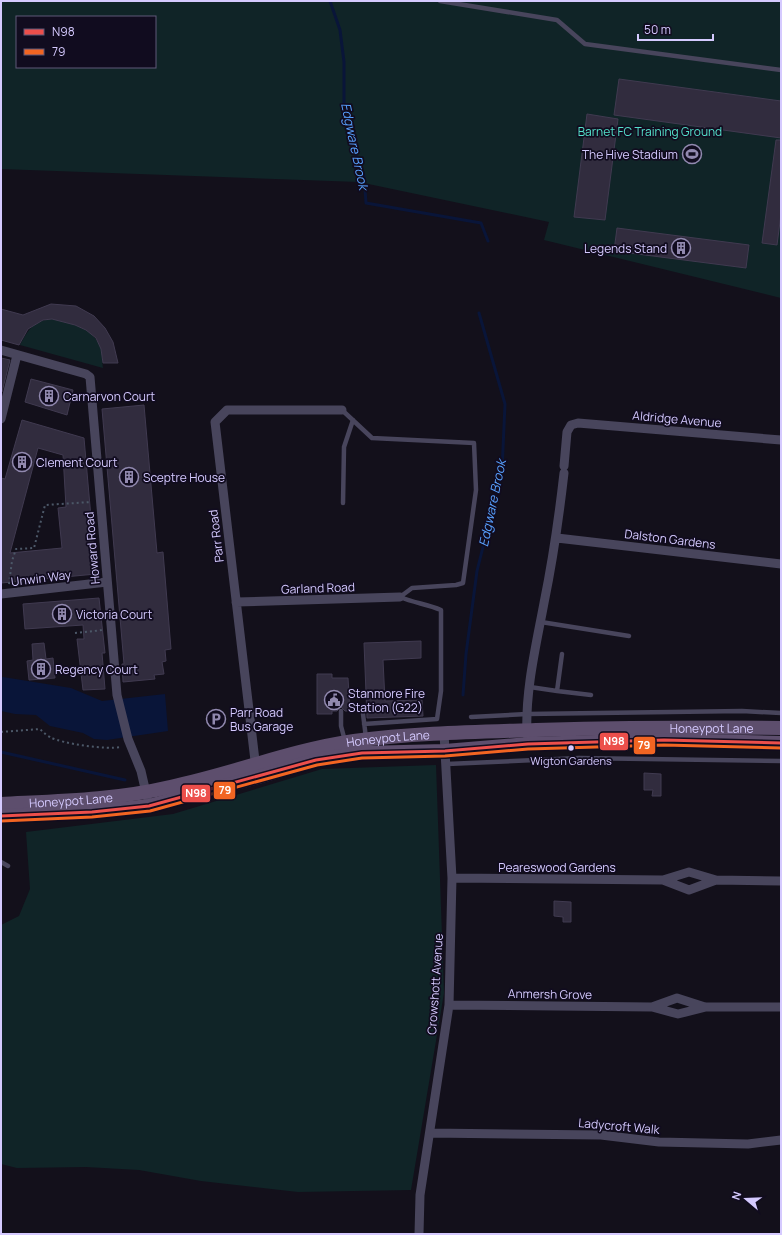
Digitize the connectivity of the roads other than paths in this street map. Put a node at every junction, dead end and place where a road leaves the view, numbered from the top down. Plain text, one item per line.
1 (440, 1) edge
2 (781, 70) edge
3 (1, 350) edge
4 (18, 355) junction
5 (342, 410) joint
6 (1, 419) edge
7 (353, 420) junction
8 (781, 440) edge
9 (343, 503) dead end
10 (557, 538) junction
11 (781, 564) edge
12 (107, 582) junction
13 (6, 594) edge
14 (400, 597) junction
15 (236, 602) junction
16 (541, 622) junction
17 (629, 636) dead end
18 (562, 654) dead end
19 (530, 687) junction
20 (557, 691) junction
21 (591, 695) dead end
22 (341, 711) dead end
23 (781, 713) edge
24 (363, 714) dead end
25 (526, 714) junction
26 (470, 716) dead end
27 (364, 724) junction
28 (781, 728) edge
29 (444, 733) junction
30 (527, 737) junction
31 (346, 742) junction
32 (781, 742) edge
33 (367, 746) junction
34 (446, 758) junction
35 (781, 761) edge
36 (257, 771) junction
37 (147, 799) junction
38 (1, 804) edge
39 (1, 816) edge
40 (1, 862) edge
41 (8, 866) dead end
42 (452, 878) junction
43 (663, 880) junction
44 (716, 880) junction
45 (781, 881) edge
46 (449, 1005) junction
47 (652, 1007) junction
48 (706, 1007) junction
49 (781, 1007) edge
50 (430, 1132) junction
51 (781, 1140) edge
52 (419, 1234) edge

1 - 2 lane
3 - 4 street, Howard Road
4 - 6 street
4 - 12 street, Howard Road
5 - 7 lane
5 - 15 street, Parr Road
7 - 9 lane
7 - 14 lane
8 - 10 street, Aldridge Avenue
10 - 11 street, Dalston Gardens
10 - 16 street
12 - 13 street, Unwin Way
12 - 37 street, Howard Road
14 - 15 street, Garland Road
14 - 27 lane
15 - 36 street, Parr Road
16 - 17 lane
16 - 19 street
18 - 20 lane
19 - 20 lane
19 - 25 street
20 - 21 lane
22 - 31 lane
23 - 25 lane
24 - 27 lane
25 - 26 lane
25 - 30 street
27 - 33 lane
28 - 30 main road, Honeypot Lane
29 - 30 main road, Honeypot Lane
29 - 33 main road, Honeypot Lane
29 - 34 street, Crowshott Avenue
30 - 32 main road, Honeypot Lane
30 - 34 main road, Honeypot Lane
31 - 33 main road, Honeypot Lane
31 - 36 main road, Honeypot Lane
33 - 34 main road, Honeypot Lane
33 - 36 main road, Honeypot Lane
34 - 35 lane
34 - 42 street, Crowshott Avenue
36 - 37 main road, Honeypot Lane
37 - 38 main road, Honeypot Lane
37 - 39 main road, Honeypot Lane
40 - 41 lane
42 - 43 street, Peareswood Gardens
42 - 46 street, Crowshott Avenue
43 - 44 street, Peareswood Gardens
43 - 44 street, Peareswood Gardens
44 - 45 street, Peareswood Gardens
46 - 47 street, Anmersh Grove
46 - 50 street, Crowshott Avenue
47 - 48 street, Anmersh Grove
47 - 48 street, Anmersh Grove
48 - 49 street, Anmersh Grove
50 - 51 street, Ladycroft Walk
50 - 52 street, Crowshott Avenue

